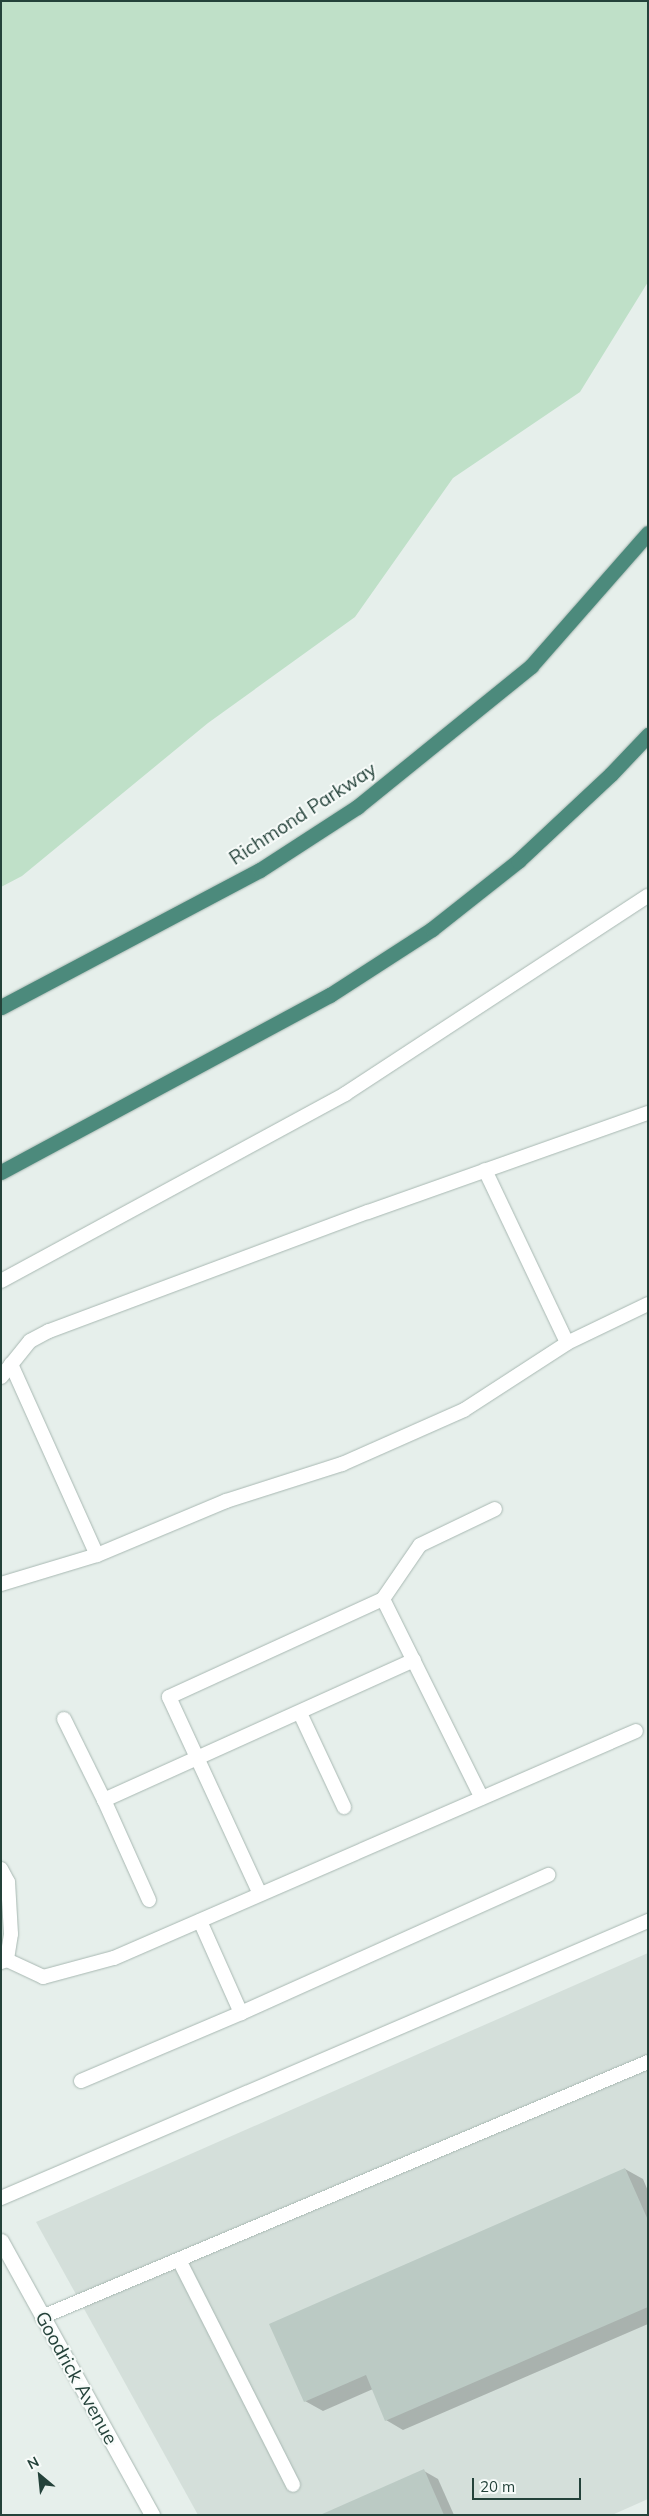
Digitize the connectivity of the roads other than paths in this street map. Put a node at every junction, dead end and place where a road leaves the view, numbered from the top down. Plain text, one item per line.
1 (648, 533) edge
2 (648, 736) edge
3 (648, 896) edge
4 (1, 1008) edge
5 (648, 1113) edge
6 (485, 1170) junction
7 (1, 1172) edge
8 (1, 1281) edge
9 (648, 1304) edge
10 (567, 1344) junction
11 (11, 1364) junction
12 (1, 1377) edge
13 (495, 1509) dead end
14 (97, 1555) junction
15 (1, 1584) edge
16 (383, 1599) junction
17 (414, 1660) junction
18 (300, 1713) junction
19 (64, 1719) dead end
20 (636, 1731) dead end
21 (197, 1759) junction
22 (482, 1798) junction
23 (104, 1800) junction
24 (344, 1807) dead end
25 (1, 1869) edge
26 (548, 1875) dead end
27 (260, 1894) junction
28 (149, 1900) dead end
29 (200, 1921) junction
30 (648, 1921) edge
31 (4, 1961) edge
32 (241, 2013) junction
33 (648, 2062) edge
34 (81, 2081) dead end
35 (1, 2198) edge
36 (1, 2241) edge
37 (179, 2260) junction
38 (42, 2318) junction
39 (293, 2485) dead end
40 (152, 2515) edge

1 - 4 highway, Richmond Parkway
2 - 7 highway
3 - 8 lane
5 - 6 lane
6 - 10 lane
6 - 11 lane
9 - 10 lane
10 - 14 lane
11 - 12 lane
11 - 14 lane
13 - 16 lane
14 - 15 lane
16 - 17 lane
16 - 21 lane
17 - 18 lane
17 - 22 lane
18 - 21 lane
18 - 24 lane
19 - 23 lane
20 - 22 lane
21 - 23 lane
21 - 27 lane
22 - 27 lane
23 - 28 lane
25 - 31 lane
26 - 32 lane
27 - 29 lane
29 - 31 lane
29 - 32 lane
30 - 35 lane
32 - 34 lane
33 - 37 lane
36 - 38 street, Goodrick Avenue
37 - 38 lane
37 - 39 lane
38 - 40 street, Goodrick Avenue

